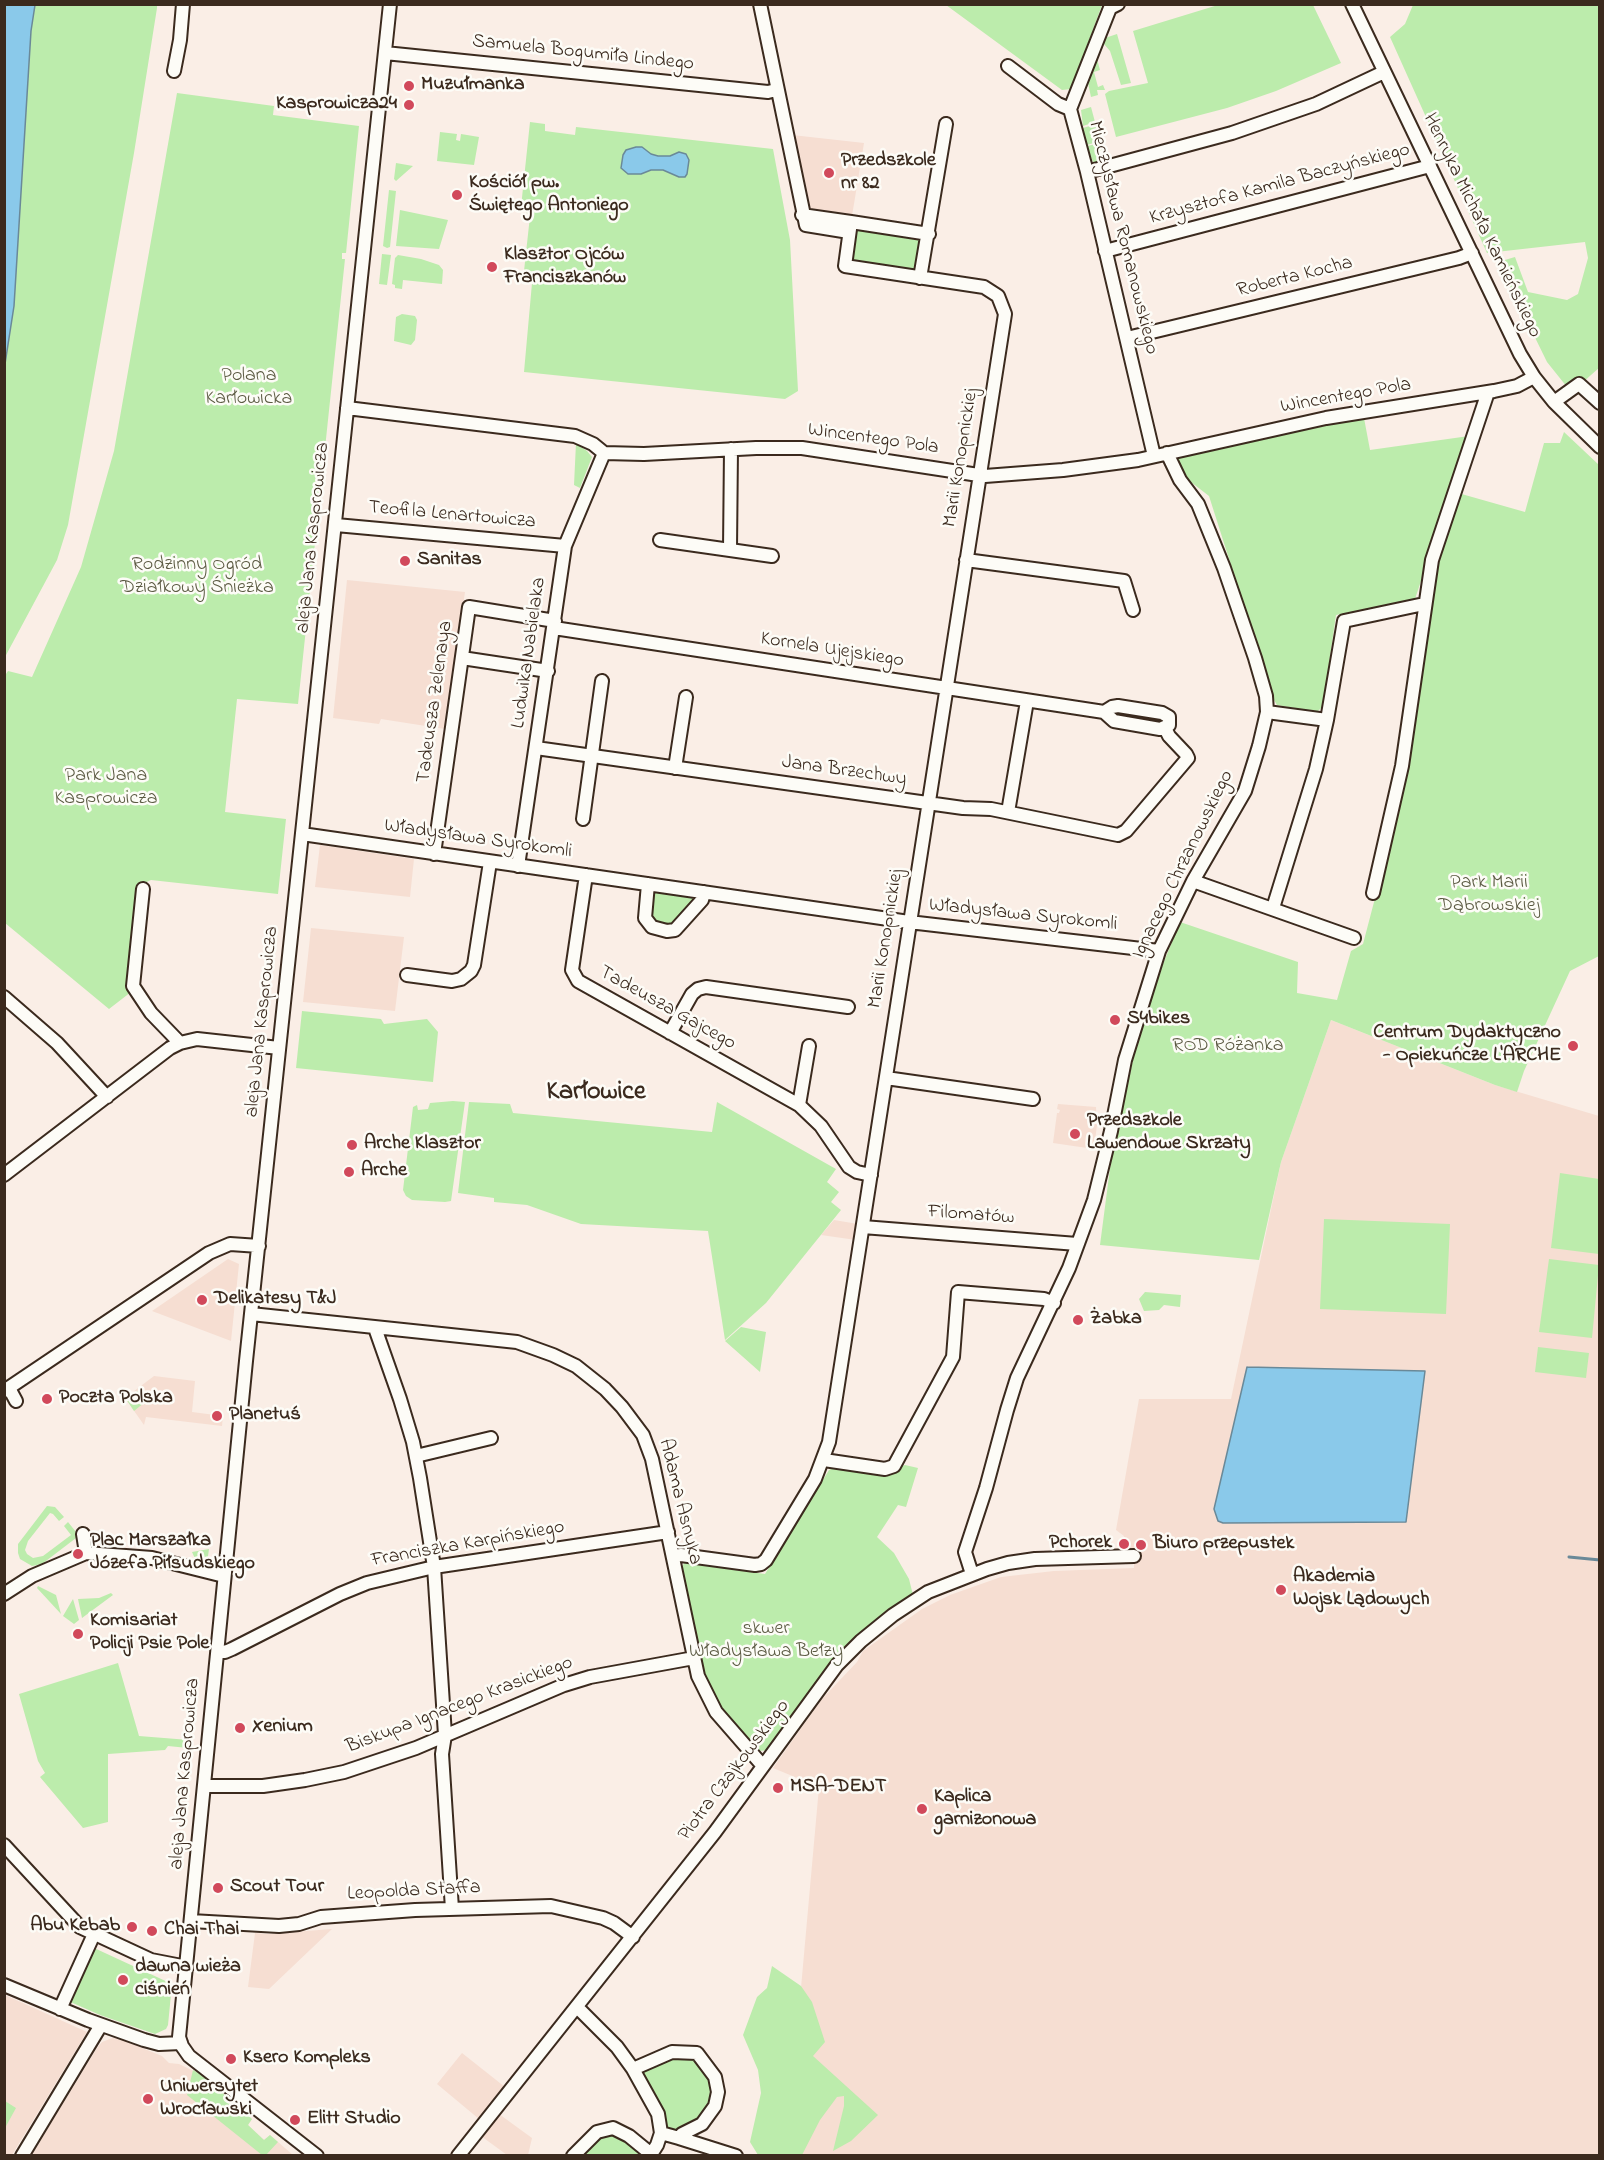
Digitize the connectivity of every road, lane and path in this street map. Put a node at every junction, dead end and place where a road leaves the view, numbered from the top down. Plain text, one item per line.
1 (183, 4) edge
2 (390, 4) edge
3 (760, 4) edge
4 (1118, 4) edge
5 (1352, 4) edge
6 (385, 53) junction
7 (1008, 66) dead end
8 (174, 71) dead end
9 (1384, 72) junction
10 (776, 90) junction
11 (1070, 110) junction
12 (946, 124) dead end
13 (1430, 166) junction
14 (1087, 172) junction
15 (850, 227) junction
16 (929, 234) junction
17 (1106, 250) junction
18 (1472, 253) junction
19 (920, 278) junction
20 (1127, 338) junction
21 (1534, 377) junction
22 (1488, 392) junction
23 (1554, 402) junction
24 (1599, 403) edge
25 (347, 408) junction
26 (1599, 447) edge
27 (730, 449) junction
28 (604, 453) junction
29 (1167, 453) junction
30 (1154, 456) junction
31 (979, 475) junction
32 (336, 525) junction
33 (660, 540) dead end
34 (566, 546) junction
35 (729, 549) junction
36 (772, 556) dead end
37 (966, 560) junction
38 (1425, 604) junction
39 (1133, 610) dead end
40 (554, 625) junction
41 (462, 658) junction
42 (548, 671) junction
43 (602, 681) dead end
44 (946, 688) junction
45 (686, 697) dead end
46 (1027, 701) junction
47 (1267, 712) junction
48 (1327, 720) junction
49 (1165, 728) joint
50 (536, 748) junction
51 (592, 755) junction
52 (675, 768) junction
53 (928, 804) junction
54 (1008, 812) junction
55 (583, 819) dead end
56 (302, 834) junction
57 (434, 854) junction
58 (490, 862) junction
59 (518, 866) junction
60 (586, 875) junction
61 (1193, 881) junction
62 (648, 884) junction
63 (143, 889) dead end
64 (705, 892) junction
65 (1373, 893) dead end
66 (1273, 908) junction
67 (909, 922) junction
68 (1354, 938) dead end
69 (1159, 951) junction
70 (407, 975) dead end
71 (4, 997) edge
72 (848, 1007) dead end
73 (670, 1033) junction
74 (180, 1043) junction
75 (809, 1046) dead end
76 (279, 1048) junction
77 (886, 1078) junction
78 (107, 1097) junction
79 (1033, 1099) dead end
80 (799, 1105) junction
81 (4, 1175) edge
82 (871, 1175) junction
83 (863, 1227) junction
84 (1077, 1244) junction
85 (259, 1246) junction
86 (1054, 1303) junction
87 (251, 1314) junction
88 (375, 1328) junction
89 (7, 1390) edge
90 (16, 1401) dead end
91 (491, 1438) dead end
92 (416, 1456) junction
93 (824, 1460) junction
94 (668, 1532) junction
95 (83, 1534) dead end
96 (86, 1553) junction
97 (673, 1556) junction
98 (1134, 1556) dead end
99 (434, 1567) junction
100 (972, 1574) junction
101 (224, 1576) junction
102 (4, 1594) edge
103 (218, 1651) junction
104 (694, 1658) junction
105 (445, 1735) junction
106 (763, 1766) junction
107 (204, 1786) junction
108 (4, 1845) edge
109 (452, 1909) junction
110 (191, 1921) junction
111 (94, 1934) junction
112 (633, 1937) junction
113 (187, 1967) junction
114 (4, 1985) edge
115 (577, 2007) junction
116 (60, 2009) junction
117 (101, 2025) junction
118 (181, 2043) junction
119 (633, 2069) junction
120 (661, 2133) junction
121 (679, 2138) junction
122 (650, 2155) edge
123 (22, 2156) edge
124 (317, 2156) edge
125 (458, 2156) edge
126 (573, 2156) edge
127 (736, 2156) edge

1 - 8 street
2 - 6 street, aleja Jana Kasprowicza
3 - 10 street
4 - 11 street, Mieczysława Romanowskiego
5 - 9 street, Henryka Michała Kamieńskiego
6 - 10 street, Samuela Bogumiła Lindego
6 - 25 street, aleja Jana Kasprowicza
7 - 11 street
9 - 13 street, Henryka Michała Kamieńskiego
9 - 14 street
10 - 15 street
11 - 14 street, Mieczysława Romanowskiego
12 - 16 street
13 - 17 street, Krzysztofa Kamila Baczyńskiego
13 - 18 street, Henryka Michała Kamieńskiego
14 - 17 street, Mieczysława Romanowskiego
15 - 16 street
15 - 19 street
16 - 19 street
17 - 20 street, Mieczysława Romanowskiego
18 - 20 street, Roberta Kocha
18 - 21 street, Henryka Michała Kamieńskiego
19 - 31 street, Marii Konopnickiej
20 - 30 street, Mieczysława Romanowskiego
21 - 22 street, Wincentego Pola
21 - 23 street, Henryka Michała Kamieńskiego
22 - 29 street, Wincentego Pola
22 - 38 street
23 - 24 street
23 - 26 street, Henryka Michała Kamieńskiego
25 - 28 street
25 - 32 street, aleja Jana Kasprowicza
27 - 28 street, Wincentego Pola
27 - 31 street, Wincentego Pola
27 - 35 street
28 - 34 street, Ludwika Nabielaka
29 - 30 street, Wincentego Pola
29 - 47 street, Ignacego Chrzanowskiego
30 - 31 street, Wincentego Pola
31 - 37 street, Marii Konopnickiej
32 - 34 street, Teofila Lenartowicza
32 - 56 street, aleja Jana Kasprowicza
33 - 35 street
34 - 40 street, Ludwika Nabielaka
35 - 36 street
37 - 39 street
37 - 44 street, Marii Konopnickiej
38 - 48 street
38 - 65 street
40 - 41 street, Tadeusza Zelenaya
40 - 42 street, Ludwika Nabielaka
40 - 44 street, Kornela Ujejskiego
41 - 42 street
41 - 57 street, Tadeusza Zelenaya
42 - 50 street, Ludwika Nabielaka
43 - 51 street
44 - 46 street, Kornela Ujejskiego
44 - 53 street, Marii Konopnickiej
45 - 52 street
46 - 49 street, Kornela Ujejskiego
46 - 54 street
47 - 48 street
47 - 61 street, Ignacego Chrzanowskiego
48 - 66 street
49 - 54 street, Jana Brzechwy
50 - 51 street, Jana Brzechwy
50 - 59 street, Ludwika Nabielaka
51 - 52 street, Jana Brzechwy
51 - 55 street
52 - 53 street, Jana Brzechwy
53 - 54 street, Jana Brzechwy
53 - 67 street, Marii Konopnickiej
56 - 57 street, Władysława Syrokomli
56 - 76 street, aleja Jana Kasprowicza
57 - 58 street, Władysława Syrokomli
58 - 59 street, Władysława Syrokomli
58 - 70 street
59 - 60 street, Władysława Syrokomli
60 - 62 street, Władysława Syrokomli
60 - 73 street, Tadeusza Gajcego
61 - 66 street
61 - 69 street, Ignacego Chrzanowskiego
62 - 64 street, Władysława Syrokomli
62 - 64 street
63 - 74 street
64 - 67 street, Władysława Syrokomli
66 - 68 street
67 - 69 street, Władysława Syrokomli
67 - 77 street, Marii Konopnickiej
69 - 84 street, Ignacego Chrzanowskiego
71 - 78 street
72 - 73 street
73 - 80 street, Tadeusza Gajcego
74 - 76 street
74 - 78 street
75 - 80 street
76 - 85 street, aleja Jana Kasprowicza
77 - 79 street
77 - 82 street, Marii Konopnickiej
78 - 81 street
80 - 82 street, Tadeusza Gajcego
82 - 83 street, Marii Konopnickiej
83 - 84 street, Filomatów
83 - 93 street, Marii Konopnickiej
84 - 86 street, Ignacego Chrzanowskiego
85 - 87 street, aleja Jana Kasprowicza
85 - 89 street
86 - 93 street
86 - 100 street, Ignacego Chrzanowskiego
87 - 88 street, Adama Asnyka
87 - 101 street, aleja Jana Kasprowicza
88 - 92 street
88 - 94 street, Adama Asnyka
89 - 90 street
91 - 92 street
92 - 99 street
93 - 97 street, Marii Konopnickiej
94 - 97 street, Adama Asnyka
94 - 99 street, Franciszka Karpińskiego
95 - 96 street
96 - 101 street
96 - 102 street
97 - 104 street, Adama Asnyka
98 - 100 street, Piotra Czajkowskiego
99 - 103 street, Franciszka Karpińskiego
99 - 105 street
100 - 106 street, Piotra Czajkowskiego
101 - 103 street, aleja Jana Kasprowicza
103 - 107 street, aleja Jana Kasprowicza
104 - 105 street, Biskupa Ignacego Krasickiego
104 - 106 street, Adama Asnyka
105 - 107 street, Biskupa Ignacego Krasickiego
105 - 109 street
106 - 112 street, Piotra Czajkowskiego
107 - 110 street, aleja Jana Kasprowicza
108 - 111 street
109 - 110 street, Leopolda Staffa
109 - 112 street, Leopolda Staffa
110 - 113 street, aleja Jana Kasprowicza
111 - 113 street
111 - 116 street
112 - 115 street, Piotra Czajkowskiego
113 - 118 street, aleja Jana Kasprowicza
114 - 116 street
115 - 119 street
115 - 125 street, Piotra Czajkowskiego
116 - 117 street
117 - 118 street
117 - 123 street
118 - 124 street
119 - 120 street
119 - 121 street
120 - 121 street
120 - 122 street
121 - 127 street
122 - 126 street

